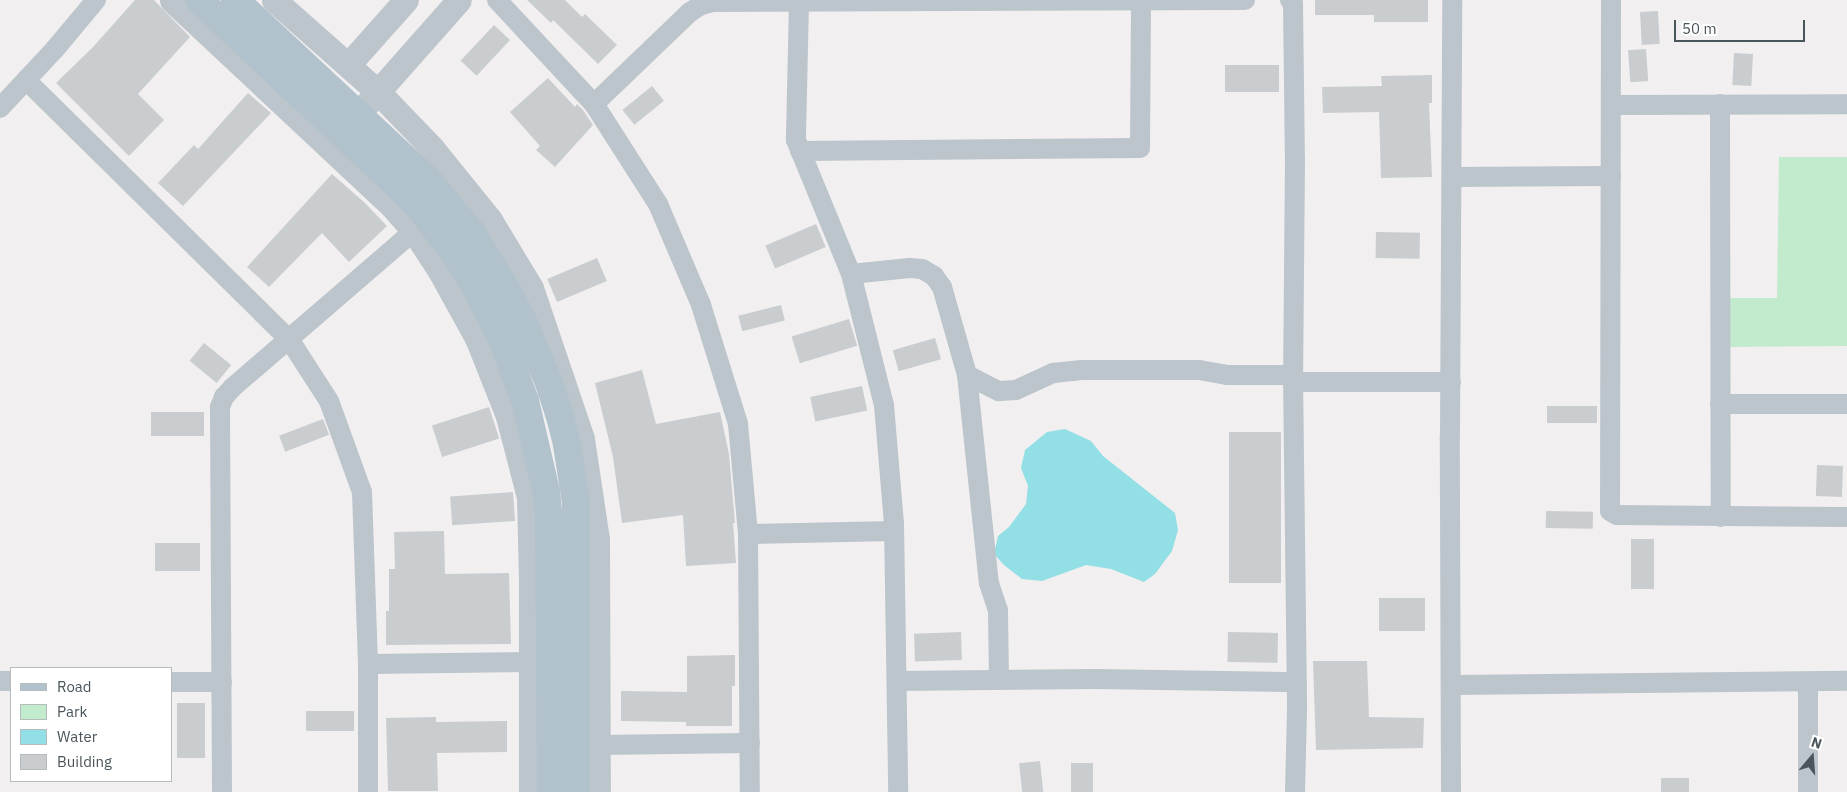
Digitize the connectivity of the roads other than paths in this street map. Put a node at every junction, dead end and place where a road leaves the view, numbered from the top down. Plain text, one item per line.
1 (96, 0) edge
2 (172, 0) edge
3 (199, 0) edge
4 (235, 0) edge
5 (274, 0) edge
6 (406, 0) edge
7 (459, 0) edge
8 (497, 0) edge
9 (1219, 0) edge
10 (1245, 0) edge
11 (1290, 0) edge
12 (1452, 0) edge
13 (1611, 0) edge
14 (1141, 1) junction
15 (799, 2) junction
16 (348, 65) junction
17 (26, 80) junction
18 (378, 92) junction
19 (594, 104) junction
20 (1720, 104) junction
21 (1847, 104) edge
22 (1611, 105) junction
23 (0, 108) edge
24 (358, 113) junction
25 (800, 151) junction
26 (1611, 176) junction
27 (1452, 177) junction
28 (414, 231) junction
29 (851, 274) junction
30 (289, 339) junction
31 (967, 375) junction
32 (1293, 379) junction
33 (1451, 382) junction
34 (1720, 404) junction
35 (1847, 404) edge
36 (1722, 516) junction
37 (1847, 517) edge
38 (894, 532) junction
39 (748, 534) junction
40 (531, 662) junction
41 (368, 664) junction
42 (999, 680) junction
43 (897, 681) junction
44 (1847, 681) edge
45 (172, 682) edge
46 (222, 682) junction
47 (1297, 682) junction
48 (1808, 682) junction
49 (1451, 686) junction
50 (750, 743) junction
51 (598, 745) junction
52 (222, 792) edge
53 (368, 792) edge
54 (530, 792) edge
55 (551, 792) edge
56 (576, 792) edge
57 (598, 792) edge
58 (750, 792) edge
59 (898, 792) edge
60 (1295, 792) edge
61 (1451, 792) edge
62 (1808, 792) edge

1 - 17 street
2 - 28 street
3 - 55 main road
4 - 24 main road
5 - 16 street
6 - 16 street
7 - 18 street
8 - 19 street
9 - 10 street
9 - 14 street
11 - 32 street
12 - 27 street
13 - 22 street
14 - 15 street
14 - 25 street
15 - 19 street
15 - 25 street
16 - 18 street
17 - 23 street
17 - 30 street
18 - 24 street
18 - 51 street
19 - 39 street
20 - 21 street
20 - 22 street
20 - 34 street
22 - 26 street
24 - 56 main road
25 - 29 street
26 - 27 street
26 - 36 street
27 - 33 street
28 - 30 street
28 - 40 street
29 - 31 street
29 - 38 street
30 - 41 street
30 - 46 street
31 - 32 street
31 - 42 street
32 - 33 street
32 - 47 street
33 - 49 street
34 - 35 street
34 - 36 street
36 - 37 street
38 - 39 street
38 - 43 street
39 - 50 street
40 - 41 street
40 - 54 street
41 - 53 street
42 - 43 street
42 - 47 street
43 - 59 street
44 - 48 street
45 - 46 street
46 - 52 street
47 - 60 street
48 - 49 street
48 - 62 street
49 - 61 street
50 - 51 street
50 - 58 street
51 - 57 street

